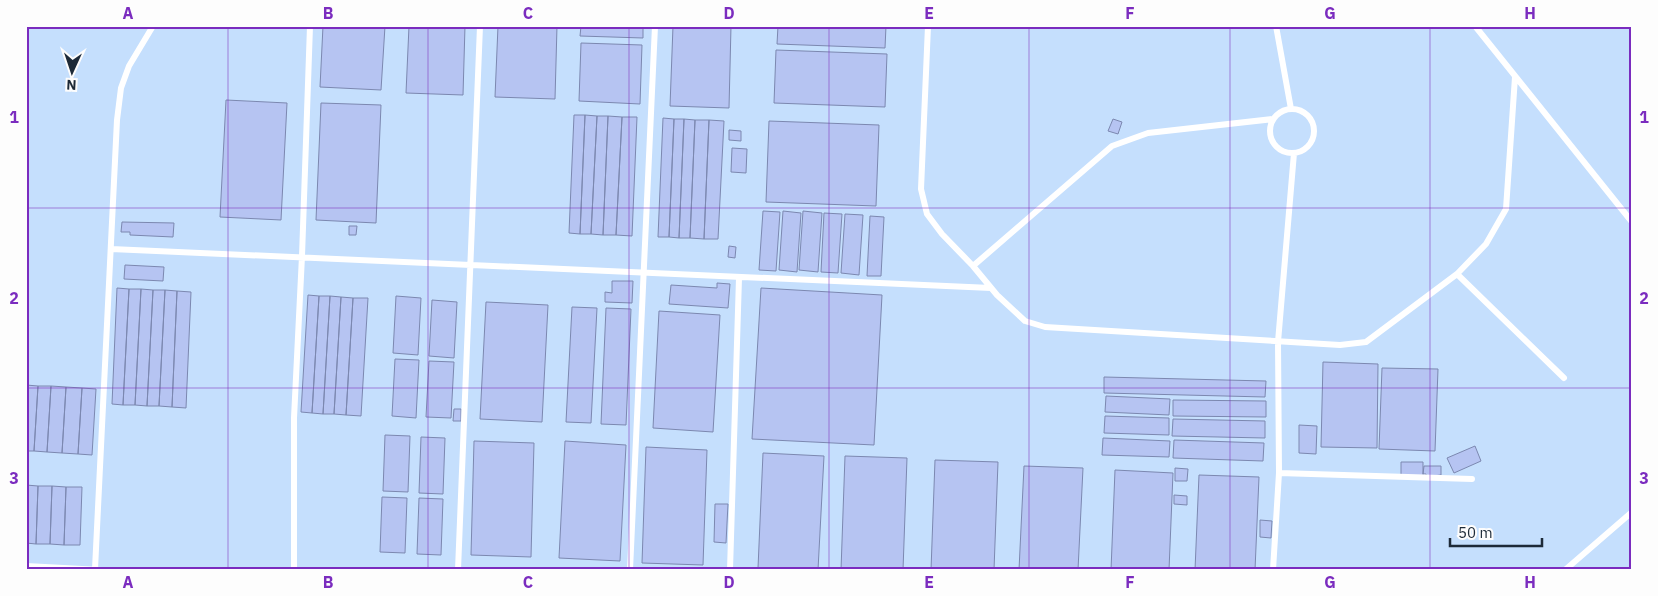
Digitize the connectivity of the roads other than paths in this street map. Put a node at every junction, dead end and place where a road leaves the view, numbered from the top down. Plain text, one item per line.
1 (153, 26) edge
2 (310, 26) edge
3 (480, 26) edge
4 (655, 26) edge
5 (928, 26) edge
6 (1276, 26) edge
7 (1475, 26) edge
8 (1515, 76) junction
9 (1291, 109) junction
10 (1274, 119) junction
11 (1294, 153) junction
12 (1632, 222) edge
13 (111, 249) junction
14 (302, 256) junction
15 (470, 265) junction
16 (973, 266) junction
17 (644, 273) junction
18 (1457, 274) junction
19 (739, 278) junction
20 (991, 288) junction
21 (1278, 342) junction
22 (1564, 378) dead end
23 (1279, 473) junction
24 (1472, 479) dead end
25 (1632, 512) edge
26 (26, 566) edge
27 (95, 569) edge
28 (101, 570) edge
29 (294, 570) edge
30 (458, 570) edge
31 (630, 570) edge
32 (730, 570) edge
33 (1273, 570) edge
34 (1565, 570) edge

1 - 13 lane
2 - 14 lane
3 - 15 lane
4 - 17 lane
5 - 16 lane
6 - 9 lane
7 - 8 lane
8 - 12 lane
8 - 18 lane
9 - 10 lane
9 - 11 lane
10 - 11 lane
10 - 16 lane
11 - 21 lane
13 - 14 lane
13 - 27 lane
14 - 15 lane
14 - 29 lane
15 - 17 lane
15 - 30 lane
16 - 20 lane
17 - 19 lane
17 - 31 lane
18 - 21 lane
18 - 22 lane
19 - 20 lane
19 - 32 lane
20 - 21 lane
21 - 23 lane
23 - 24 lane
23 - 33 lane
25 - 34 lane
26 - 27 lane
27 - 28 lane

